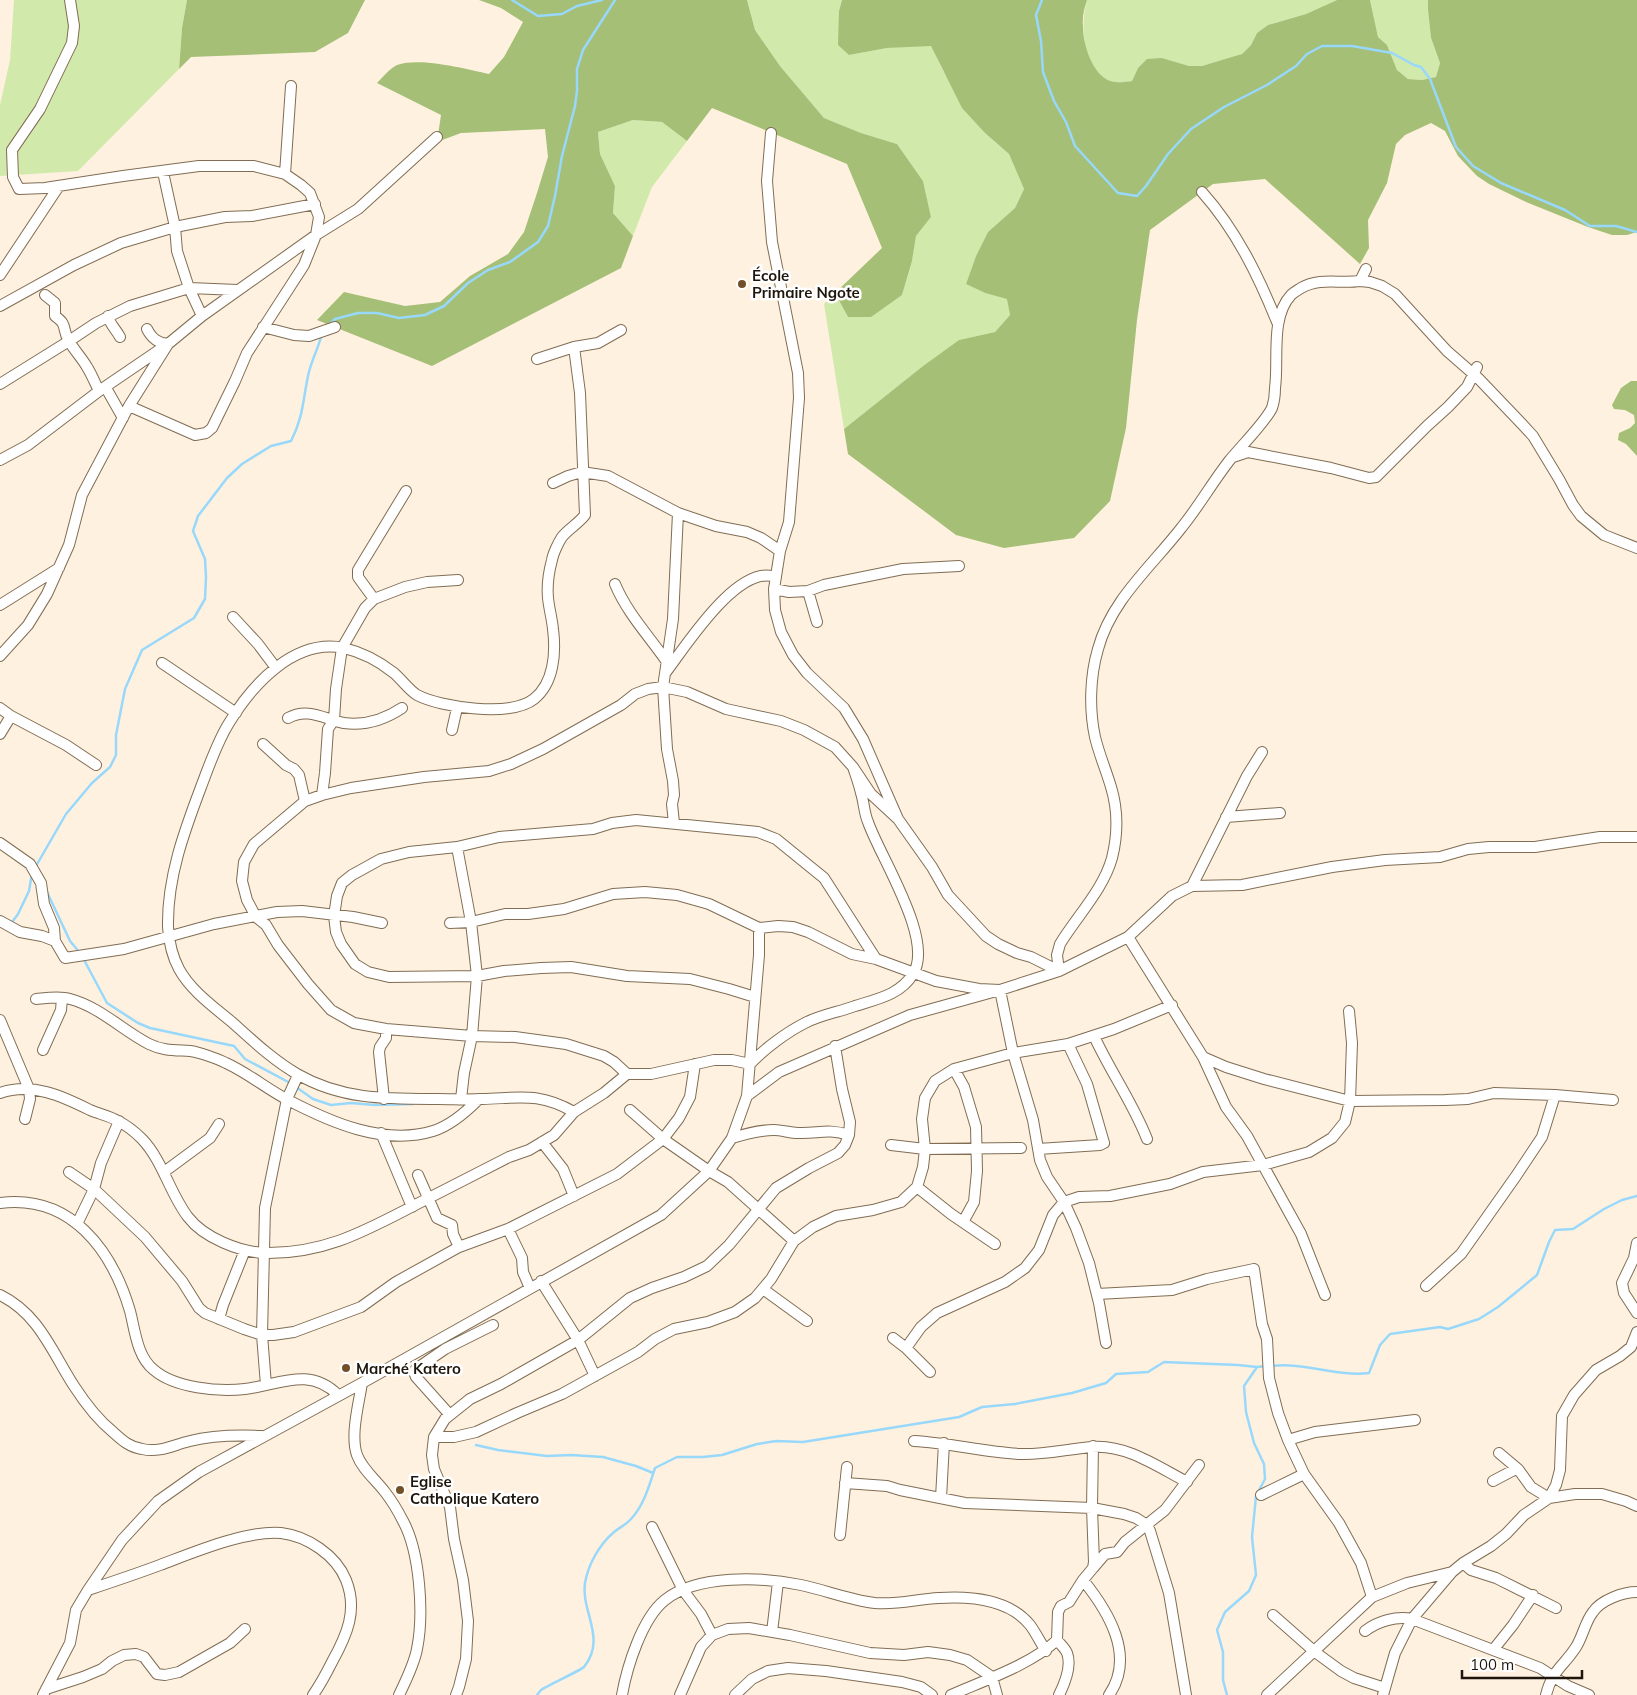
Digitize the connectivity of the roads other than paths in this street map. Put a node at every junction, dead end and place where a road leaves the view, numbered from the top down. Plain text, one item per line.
1 (70, 0) edge
2 (291, 86) dead end
3 (771, 133) dead end
4 (437, 137) dead end
5 (163, 172) junction
6 (285, 174) junction
7 (58, 186) junction
8 (1202, 192) dead end
9 (315, 204) junction
10 (175, 227) junction
11 (316, 235) junction
12 (1366, 269) dead end
13 (0, 275) edge
14 (1360, 281) junction
15 (189, 288) junction
16 (238, 290) junction
17 (45, 295) dead end
18 (0, 306) edge
19 (108, 316) junction
20 (202, 316) junction
21 (1277, 322) junction
22 (263, 327) junction
23 (335, 327) dead end
24 (148, 329) dead end
25 (621, 330) dead end
26 (120, 337) dead end
27 (69, 342) junction
28 (168, 344) junction
29 (574, 347) junction
30 (537, 359) dead end
31 (1475, 371) junction
32 (0, 384) edge
33 (103, 390) junction
34 (129, 406) junction
35 (123, 418) junction
36 (1232, 458) junction
37 (0, 460) edge
38 (582, 472) junction
39 (553, 483) dead end
40 (406, 492) dead end
41 (678, 513) junction
42 (1637, 548) edge
43 (780, 551) junction
44 (959, 566) dead end
45 (59, 568) junction
46 (776, 577) junction
47 (458, 580) dead end
48 (615, 584) dead end
49 (774, 589) junction
50 (808, 591) junction
51 (374, 598) junction
52 (0, 605) edge
53 (233, 617) dead end
54 (817, 622) dead end
55 (342, 648) junction
56 (0, 656) edge
57 (667, 662) junction
58 (162, 663) dead end
59 (276, 668) junction
60 (666, 673) junction
61 (663, 687) junction
62 (0, 708) edge
63 (402, 708) dead end
64 (457, 708) junction
65 (236, 713) junction
66 (12, 716) junction
67 (288, 718) dead end
68 (334, 720) junction
69 (452, 730) dead end
70 (0, 734) edge
71 (263, 744) dead end
72 (1262, 752) dead end
73 (96, 765) dead end
74 (853, 767) junction
75 (322, 795) junction
76 (306, 801) junction
77 (1280, 813) dead end
78 (1226, 817) junction
79 (898, 819) junction
80 (674, 823) junction
81 (1637, 837) edge
82 (0, 843) edge
83 (457, 847) junction
84 (1192, 886) junction
85 (334, 916) junction
86 (256, 917) junction
87 (471, 922) junction
88 (382, 924) dead end
89 (450, 924) dead end
90 (6, 925) edge
91 (759, 928) junction
92 (168, 937) junction
93 (1128, 937) junction
94 (55, 941) junction
95 (876, 959) junction
96 (1059, 971) junction
97 (914, 973) junction
98 (478, 976) junction
99 (1000, 990) junction
100 (755, 997) junction
101 (62, 998) junction
102 (36, 999) dead end
103 (1172, 1005) junction
104 (1349, 1011) dead end
105 (0, 1020) edge
106 (386, 1029) junction
107 (472, 1036) junction
108 (1094, 1036) junction
109 (1068, 1044) junction
110 (836, 1046) junction
111 (43, 1050) dead end
112 (1013, 1053) junction
113 (1203, 1058) junction
114 (695, 1064) junction
115 (750, 1064) junction
116 (954, 1069) junction
117 (298, 1074) junction
118 (627, 1074) junction
119 (29, 1089) junction
120 (0, 1094) edge
121 (1555, 1095) junction
122 (747, 1096) junction
123 (461, 1098) junction
124 (287, 1099) junction
125 (384, 1099) junction
126 (479, 1100) junction
127 (1613, 1100) dead end
128 (1350, 1102) junction
129 (630, 1110) dead end
130 (574, 1112) junction
131 (25, 1119) dead end
132 (119, 1121) junction
133 (219, 1124) dead end
134 (381, 1133) junction
135 (849, 1135) junction
136 (732, 1138) junction
137 (662, 1139) junction
138 (1147, 1140) dead end
139 (542, 1142) junction
140 (891, 1145) dead end
141 (1021, 1148) dead end
142 (925, 1149) junction
143 (977, 1149) junction
144 (1038, 1149) junction
145 (1262, 1166) junction
146 (709, 1171) junction
147 (69, 1172) dead end
148 (164, 1172) junction
149 (418, 1175) dead end
150 (917, 1187) junction
151 (94, 1189) junction
152 (574, 1196) junction
153 (428, 1198) junction
154 (1064, 1202) junction
155 (0, 1203) edge
156 (412, 1207) junction
157 (758, 1208) junction
158 (963, 1222) junction
159 (77, 1224) junction
160 (508, 1229) junction
161 (794, 1241) junction
162 (1637, 1243) edge
163 (996, 1244) dead end
164 (459, 1247) junction
165 (245, 1250) junction
166 (264, 1253) junction
167 (541, 1281) junction
168 (1426, 1286) dead end
169 (530, 1288) junction
170 (763, 1289) junction
171 (1097, 1294) junction
172 (0, 1295) edge
173 (1325, 1295) dead end
174 (1637, 1313) edge
175 (219, 1319) junction
176 (807, 1321) dead end
177 (494, 1325) dead end
178 (1637, 1332) edge
179 (262, 1334) junction
180 (893, 1338) dead end
181 (440, 1339) junction
182 (578, 1340) junction
183 (1106, 1343) dead end
184 (1634, 1347) edge
185 (445, 1348) junction
186 (906, 1348) junction
187 (930, 1372) dead end
188 (595, 1376) junction
189 (362, 1383) junction
190 (266, 1386) junction
191 (338, 1395) junction
192 (450, 1414) junction
193 (1415, 1420) dead end
194 (263, 1436) junction
195 (434, 1437) junction
196 (1288, 1440) junction
197 (914, 1441) dead end
198 (944, 1443) junction
199 (1093, 1446) junction
200 (1499, 1454) dead end
201 (1199, 1465) dead end
202 (847, 1468) dead end
203 (1518, 1469) junction
204 (1304, 1474) junction
205 (1493, 1481) dead end
206 (1187, 1482) junction
207 (845, 1483) junction
208 (1262, 1495) dead end
209 (941, 1498) junction
210 (1549, 1498) junction
211 (1637, 1506) edge
212 (1092, 1508) junction
213 (1147, 1525) junction
214 (652, 1527) dead end
215 (840, 1535) dead end
216 (1463, 1563) junction
217 (1093, 1568) junction
218 (1452, 1572) junction
219 (1083, 1580) junction
220 (778, 1582) junction
221 (88, 1590) junction
222 (683, 1590) junction
223 (1637, 1592) edge
224 (1533, 1595) junction
225 (1372, 1597) junction
226 (1556, 1608) dead end
227 (1273, 1614) dead end
228 (1412, 1619) junction
229 (245, 1629) dead end
230 (1365, 1630) dead end
231 (772, 1632) junction
232 (712, 1635) junction
233 (1057, 1640) junction
234 (1493, 1650) junction
235 (1046, 1651) junction
236 (1315, 1652) junction
237 (1552, 1676) junction
238 (992, 1677) junction
239 (45, 1692) edge
240 (1384, 1692) edge
241 (313, 1695) edge
242 (399, 1695) edge
243 (456, 1695) edge
244 (622, 1695) edge
245 (680, 1695) edge
246 (734, 1695) edge
247 (932, 1695) edge
248 (952, 1695) edge
249 (997, 1695) edge
250 (1059, 1695) edge
251 (1109, 1695) edge
252 (1186, 1695) edge
253 (1267, 1695) edge
254 (1546, 1695) edge
255 (1589, 1695) edge

1 - 7 street
2 - 6 street
3 - 43 street
4 - 11 street
5 - 6 street
5 - 7 street
5 - 10 street
6 - 9 street
7 - 13 street
8 - 21 street
9 - 10 street
9 - 11 street
10 - 15 street
10 - 18 street
11 - 16 street
11 - 22 street
12 - 14 street
14 - 21 street
14 - 31 street
15 - 16 street
15 - 19 street
15 - 20 street
16 - 20 street
17 - 27 street
19 - 26 street
19 - 27 street
20 - 28 street
21 - 36 street
22 - 23 street
22 - 34 street
24 - 28 street
25 - 29 street
27 - 32 street
27 - 33 street
28 - 33 street
28 - 34 street
29 - 30 street
29 - 38 street
31 - 36 street
31 - 42 street
33 - 35 street
33 - 37 street
34 - 35 street
35 - 45 street
36 - 96 street
38 - 39 street
38 - 41 street
38 - 64 street
40 - 51 street
41 - 43 street
41 - 57 street
43 - 46 street
44 - 50 street
45 - 52 street
45 - 56 street
46 - 49 street
46 - 60 street
47 - 51 street
48 - 57 street
49 - 50 street
49 - 79 street
50 - 54 street
51 - 55 street
53 - 59 street
55 - 59 street
55 - 64 street
55 - 68 street
57 - 60 street
58 - 65 street
59 - 65 street
60 - 61 street
61 - 74 street
61 - 75 street
61 - 80 street
62 - 66 street
63 - 68 street
64 - 69 street
65 - 92 street
66 - 70 street
66 - 73 street
67 - 68 street
68 - 75 street
71 - 76 street
72 - 78 street
74 - 79 street
74 - 97 street
75 - 76 street
76 - 86 street
77 - 78 street
78 - 84 street
79 - 96 street
80 - 83 street
80 - 95 street
81 - 84 street
82 - 94 street
83 - 85 street
83 - 87 street
84 - 93 street
85 - 86 street
85 - 88 street
85 - 98 street
86 - 92 street
86 - 106 street
87 - 89 street
87 - 91 street
87 - 98 street
90 - 94 street
91 - 95 street
91 - 100 street
92 - 94 street
92 - 117 street
93 - 96 street
93 - 103 street
95 - 97 street
96 - 99 street
97 - 99 street
97 - 115 street
98 - 100 street
98 - 107 street
99 - 110 street
99 - 112 street
100 - 115 street
101 - 102 street
101 - 111 street
101 - 124 street
103 - 108 street
103 - 113 street
104 - 128 street
105 - 119 street
106 - 107 street
106 - 125 street
107 - 118 street
107 - 123 street
108 - 109 street
108 - 138 street
109 - 112 street
109 - 144 street
110 - 122 street
110 - 135 street
112 - 116 street
112 - 144 street
113 - 128 street
113 - 145 street
114 - 115 street
114 - 118 street
114 - 137 street
115 - 122 street
116 - 142 street
116 - 143 street
117 - 124 street
117 - 125 street
118 - 130 street
119 - 120 street
119 - 131 street
119 - 132 street
121 - 127 street
121 - 128 street
121 - 168 street
122 - 136 street
123 - 125 street
123 - 126 street
124 - 134 street
124 - 166 street
126 - 130 street
126 - 134 street
128 - 145 street
129 - 137 street
130 - 139 street
132 - 148 street
132 - 151 street
133 - 148 street
134 - 156 street
135 - 136 street
135 - 157 street
136 - 146 street
137 - 146 street
137 - 152 street
139 - 152 street
139 - 153 street
140 - 142 street
141 - 143 street
142 - 143 street
142 - 150 street
143 - 158 street
144 - 154 street
145 - 154 street
145 - 173 street
146 - 157 street
146 - 167 street
147 - 151 street
148 - 165 street
149 - 153 street
150 - 158 street
150 - 161 street
151 - 159 street
151 - 175 street
152 - 160 street
153 - 156 street
153 - 164 street
154 - 171 street
154 - 186 street
155 - 159 street
156 - 166 street
157 - 161 street
157 - 182 street
158 - 163 street
159 - 190 street
160 - 164 street
160 - 169 street
161 - 170 street
162 - 174 street
164 - 179 street
165 - 166 street
165 - 175 street
166 - 179 street
167 - 169 street
167 - 182 street
169 - 181 street
170 - 176 street
170 - 188 street
171 - 183 street
171 - 196 street
172 - 194 street
175 - 179 street
177 - 185 street
178 - 184 street
179 - 190 street
180 - 186 street
181 - 185 street
181 - 189 street
182 - 188 street
182 - 192 street
184 - 210 street
185 - 192 street
186 - 187 street
188 - 195 street
189 - 191 street
189 - 242 street
190 - 191 street
191 - 194 street
192 - 195 street
193 - 196 street
194 - 221 street
195 - 243 street
196 - 204 street
197 - 198 street
198 - 199 street
198 - 209 street
199 - 206 street
199 - 212 street
200 - 203 street
201 - 206 street
202 - 207 street
203 - 205 street
203 - 210 street
204 - 208 street
204 - 225 street
206 - 213 street
207 - 209 street
207 - 215 street
209 - 212 street
210 - 211 street
210 - 216 street
212 - 213 street
212 - 217 street
213 - 217 street
213 - 252 street
214 - 222 street
216 - 218 street
216 - 224 street
217 - 219 street
218 - 225 street
218 - 228 street
219 - 233 street
219 - 251 street
220 - 222 street
220 - 231 street
220 - 235 street
221 - 239 street
221 - 241 street
222 - 232 street
222 - 244 street
223 - 237 street
224 - 226 street
224 - 234 street
225 - 236 street
227 - 236 street
228 - 230 street
228 - 234 street
228 - 240 street
229 - 239 street
231 - 232 street
231 - 238 street
232 - 245 street
233 - 235 street
233 - 250 street
234 - 237 street
235 - 238 street
236 - 240 street
236 - 253 street
237 - 254 street
237 - 255 street
238 - 248 street
238 - 249 street
246 - 247 street

